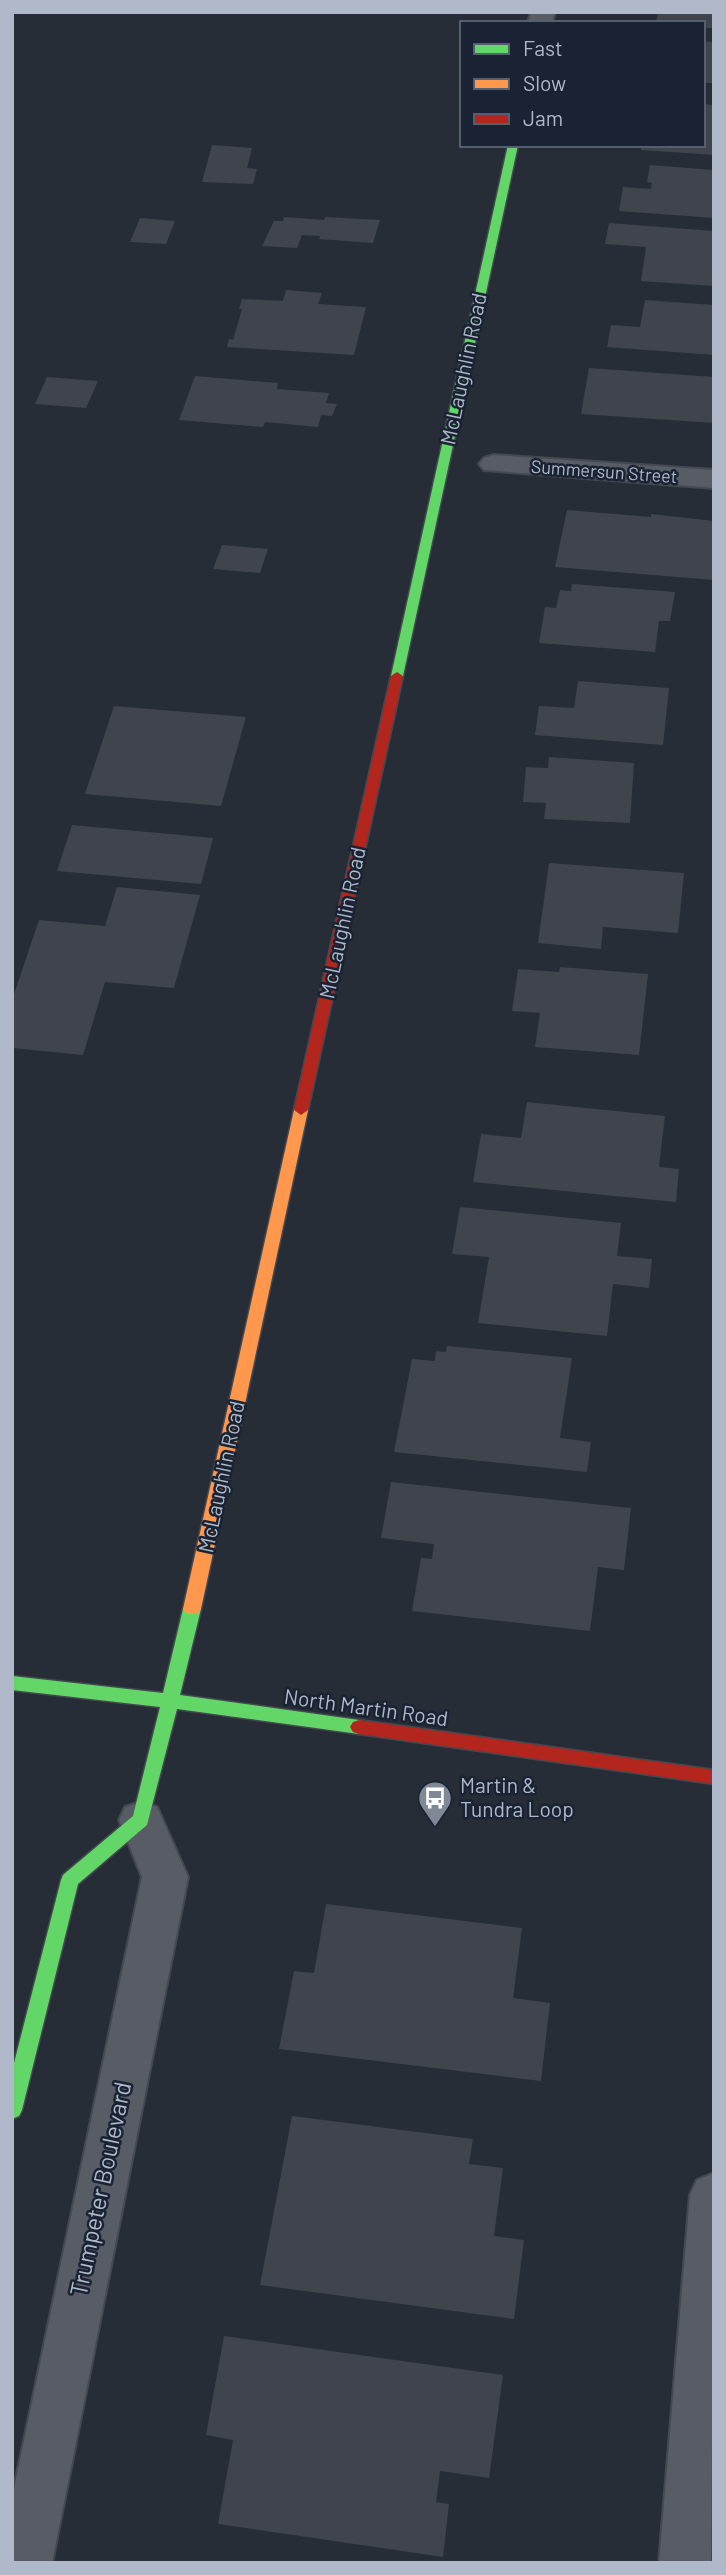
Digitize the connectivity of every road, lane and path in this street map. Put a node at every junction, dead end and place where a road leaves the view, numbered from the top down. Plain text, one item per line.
1 (513, 147) edge
2 (494, 464) dead end
3 (714, 479) edge
4 (12, 1683) edge
5 (172, 1701) junction
6 (714, 1777) edge
7 (141, 1820) junction
8 (12, 2110) edge
9 (714, 2195) edge
10 (25, 2563) edge
11 (685, 2563) edge

1 - 5 street, McLaughlin Road
2 - 3 street, Summersun Street
4 - 5 street, North Martin Road
5 - 6 street, North Martin Road
5 - 7 street
7 - 8 street
7 - 10 street, Trumpeter Boulevard
9 - 11 street

